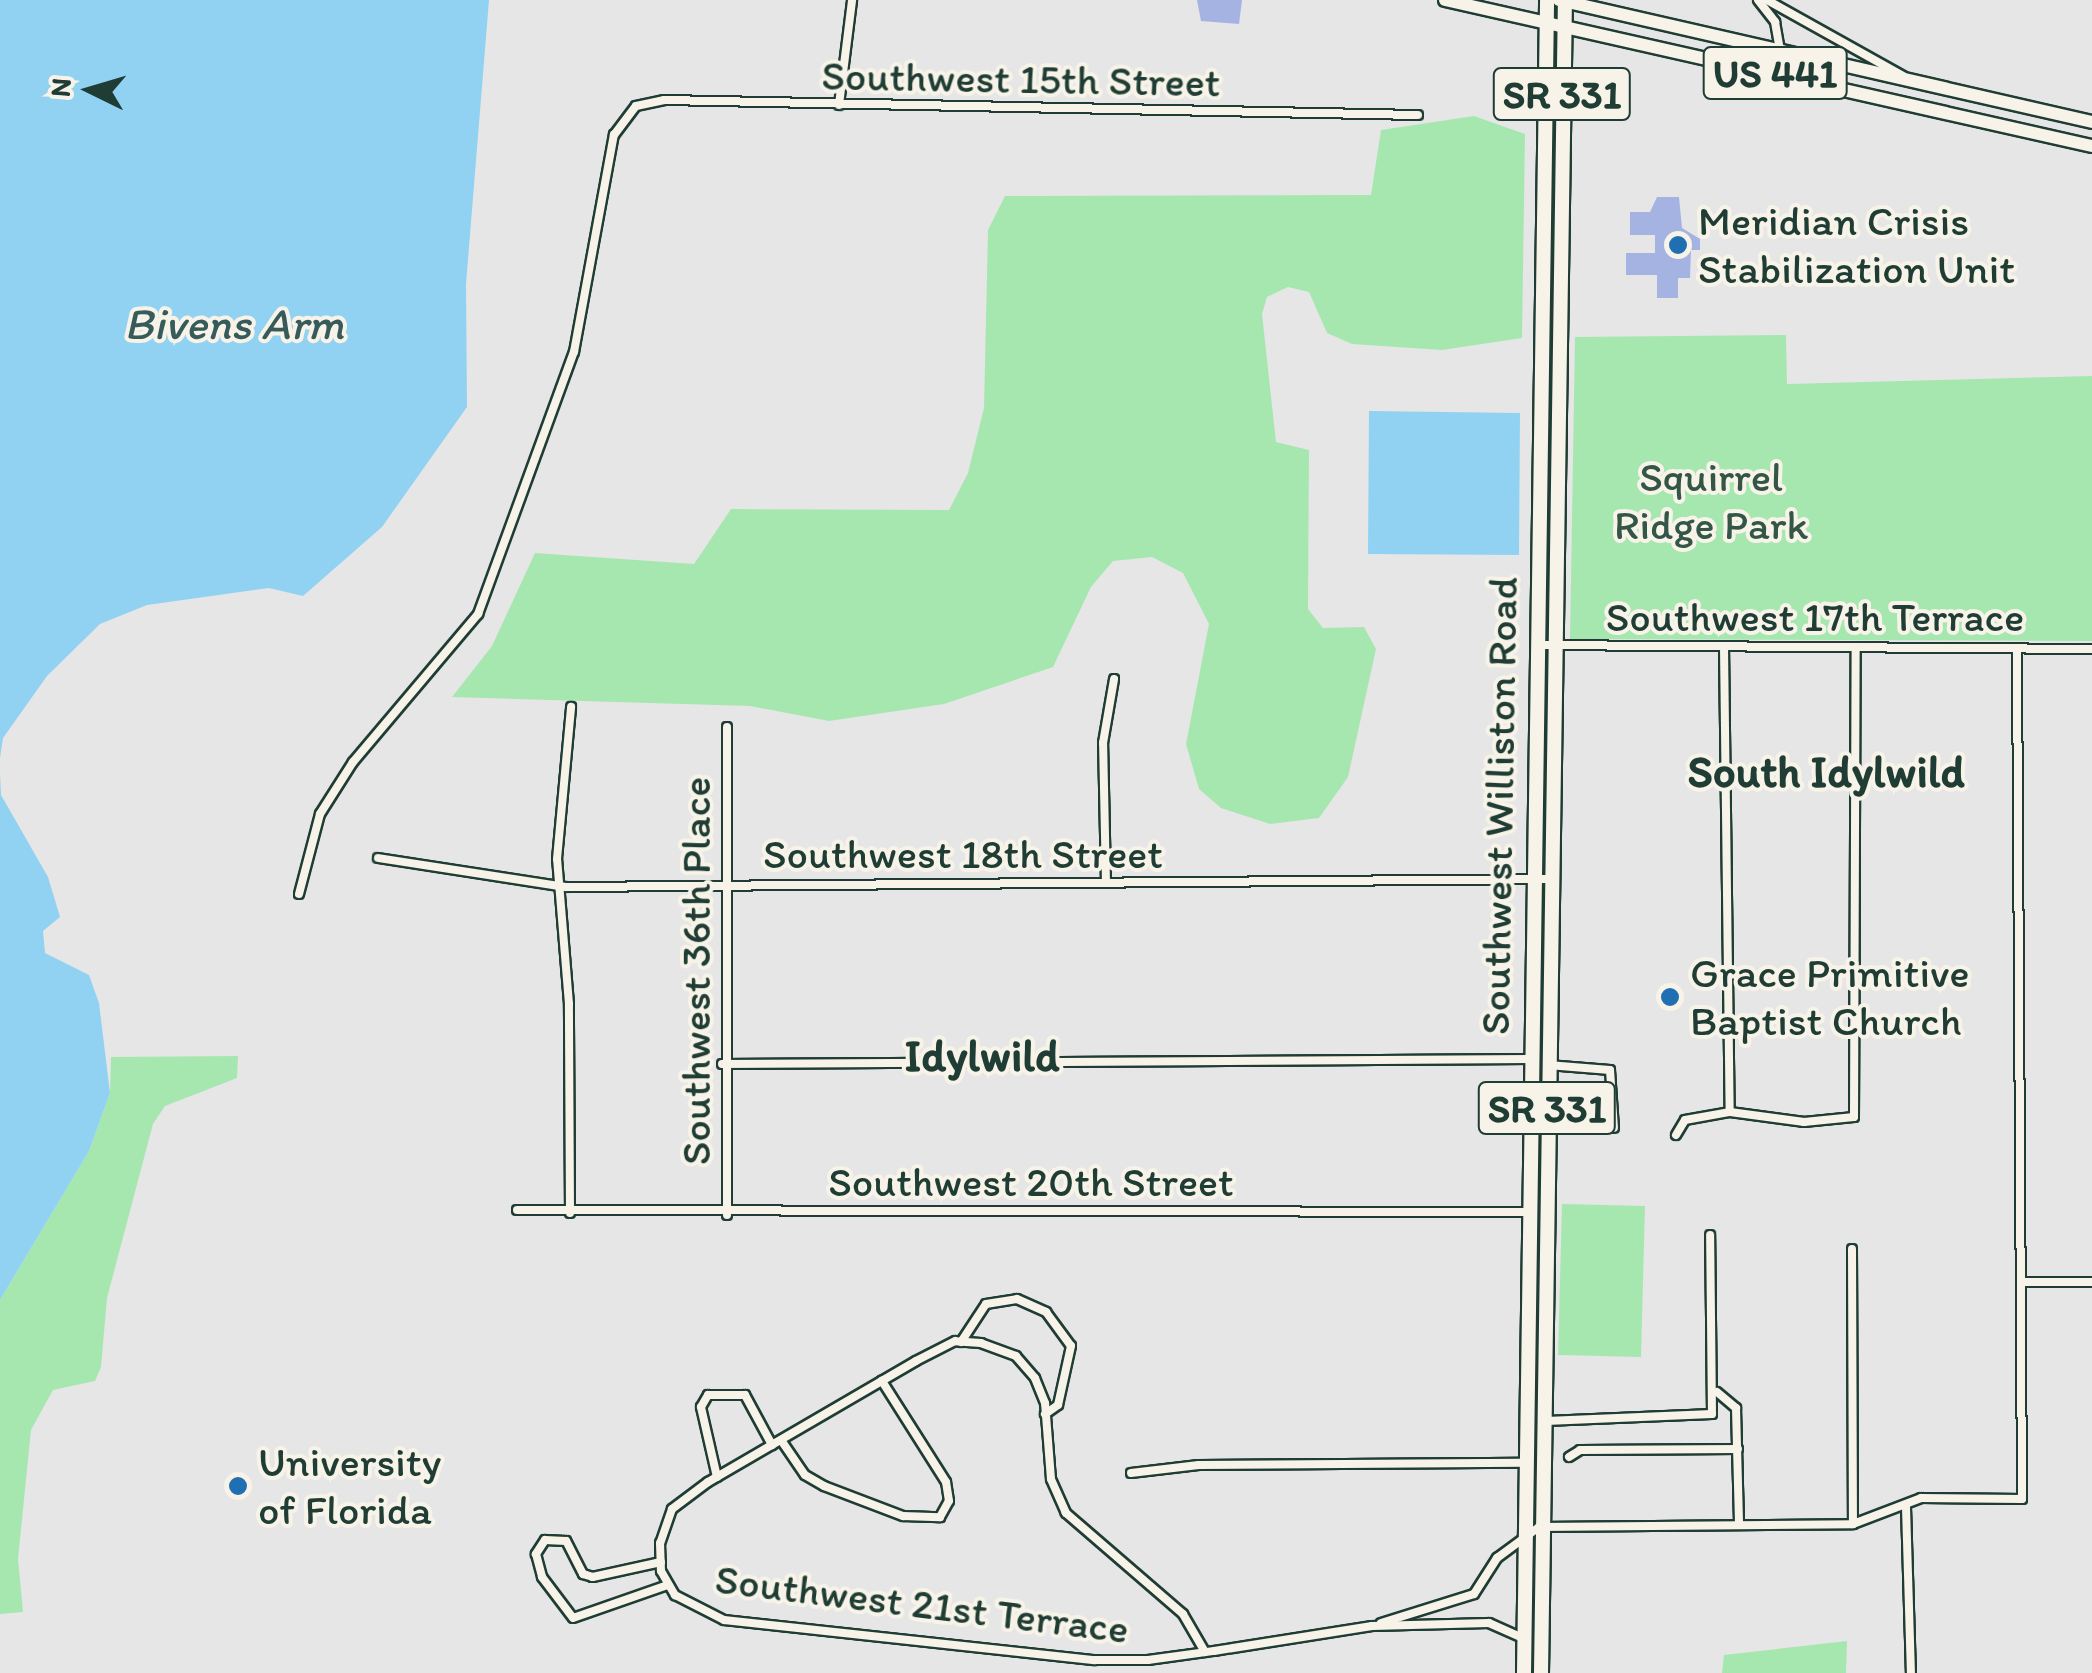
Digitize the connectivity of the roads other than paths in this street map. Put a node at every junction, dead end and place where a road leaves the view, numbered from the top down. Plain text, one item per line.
1 (852, 0) edge
2 (1445, 0) edge
3 (1547, 0) edge
4 (1563, 0) edge
5 (1758, 0) edge
6 (1767, 0) edge
7 (1546, 22) junction
8 (1564, 26) junction
9 (1780, 50) junction
10 (1857, 68) junction
11 (1902, 76) junction
12 (1821, 83) junction
13 (1852, 90) junction
14 (840, 105) junction
15 (2056, 114) junction
16 (1418, 115) dead end
17 (2092, 122) edge
18 (2050, 136) junction
19 (2092, 146) edge
20 (1543, 347) junction
21 (1560, 347) junction
22 (1537, 644) junction
23 (1556, 645) junction
24 (1724, 647) junction
25 (1856, 648) junction
26 (2017, 649) junction
27 (2092, 649) edge
28 (1114, 679) dead end
29 (571, 707) dead end
30 (728, 728) dead end
31 (378, 858) dead end
32 (1534, 879) junction
33 (1552, 879) junction
34 (1106, 882) junction
35 (722, 886) junction
36 (564, 887) junction
37 (299, 894) dead end
38 (1530, 1059) junction
39 (722, 1064) junction
40 (1548, 1065) junction
41 (1730, 1112) junction
42 (1614, 1128) dead end
43 (1676, 1135) dead end
44 (517, 1210) dead end
45 (1527, 1212) junction
46 (570, 1213) junction
47 (1546, 1213) junction
48 (727, 1215) junction
49 (1710, 1235) dead end
50 (1852, 1250) dead end
51 (2021, 1282) junction
52 (2092, 1282) edge
53 (961, 1342) junction
54 (882, 1382) junction
55 (1716, 1392) junction
56 (1045, 1414) junction
57 (1541, 1421) junction
58 (776, 1443) junction
59 (1738, 1449) junction
60 (1569, 1457) dead end
61 (1523, 1462) junction
62 (1131, 1472) dead end
63 (718, 1477) junction
64 (1906, 1506) junction
65 (1739, 1524) junction
66 (1853, 1524) junction
67 (1540, 1527) junction
68 (1521, 1541) junction
69 (661, 1566) junction
70 (668, 1584) junction
71 (1372, 1626) junction
72 (1522, 1638) junction
73 (1205, 1652) junction
74 (1524, 1673) edge
75 (1541, 1673) edge
76 (1911, 1673) edge

1 - 14 street
2 - 7 main road, US 441
3 - 7 highway, Southwest Williston Road / SR 331
4 - 8 highway, Southwest Williston Road / SR 331
4 - 9 main road, US 441
5 - 9 street
6 - 11 street
7 - 8 main road, US 441
7 - 20 highway, Southwest Williston Road / SR 331
8 - 12 main road, US 441
8 - 21 highway, Southwest Williston Road / SR 331
9 - 10 main road, US 441
9 - 12 main road
10 - 11 main road, US 441
10 - 13 main road
11 - 15 main road, US 441
12 - 13 main road, US 441
13 - 18 main road, US 441
14 - 16 street, Southwest 15th Street
14 - 37 street, Southwest 15th Street
15 - 17 main road, US 441
15 - 18 main road
18 - 19 main road, US 441
20 - 21 highway
20 - 22 highway, Southwest Williston Road / SR 331
21 - 23 highway, Southwest Williston Road / SR 331
22 - 23 street, Southwest 17th Terrace
22 - 32 highway, Southwest Williston Road / SR 331
23 - 24 street, Southwest 17th Terrace
23 - 33 highway, Southwest Williston Road / SR 331
24 - 25 street, Southwest 17th Terrace
24 - 41 street
25 - 26 street, Southwest 17th Terrace
25 - 41 street
26 - 27 street, Southwest 17th Terrace
26 - 51 street
28 - 34 street
29 - 36 street
30 - 35 street, Southwest 36th Place
31 - 36 street, Southwest 18th Street
32 - 33 street, Southwest 18th Street
32 - 34 street, Southwest 18th Street
32 - 38 highway, Southwest Williston Road / SR 331
33 - 40 highway, Southwest Williston Road / SR 331
34 - 35 street, Southwest 18th Street
35 - 36 street, Southwest 18th Street
35 - 39 street, Southwest 36th Place
36 - 46 street
38 - 39 street
38 - 45 highway, Southwest Williston Road / SR 331
39 - 48 street, Southwest 36th Place
40 - 42 street
40 - 47 highway, Southwest Williston Road / SR 331
41 - 43 street
44 - 46 street, Southwest 20th Street
45 - 47 street, Southwest 20th Street
45 - 48 street, Southwest 20th Street
45 - 61 highway, Southwest Williston Road / SR 331
46 - 48 street, Southwest 20th Street
47 - 57 highway, Southwest Williston Road / SR 331
49 - 55 street
50 - 66 street
51 - 52 street
51 - 64 street
53 - 54 street
53 - 56 street
53 - 56 street
54 - 58 street
54 - 58 street
55 - 57 street
55 - 59 street
56 - 73 street
57 - 67 highway, Southwest Williston Road / SR 331
58 - 63 street
58 - 63 street
59 - 60 street
59 - 65 street
61 - 62 street
61 - 68 highway, Southwest Williston Road / SR 331
63 - 69 street
64 - 66 street
64 - 76 street
65 - 66 street
65 - 67 street
67 - 68 street, Southwest 21st Terrace
67 - 75 highway, Southwest Williston Road / SR 331
68 - 71 street, Southwest 21st Terrace
68 - 72 highway, Southwest Williston Road / SR 331
69 - 70 street, Southwest 21st Terrace
69 - 70 street
70 - 73 street, Southwest 21st Terrace
71 - 72 street, Southwest 21st Terrace
71 - 73 street, Southwest 21st Terrace
72 - 74 highway, Southwest Williston Road / SR 331

